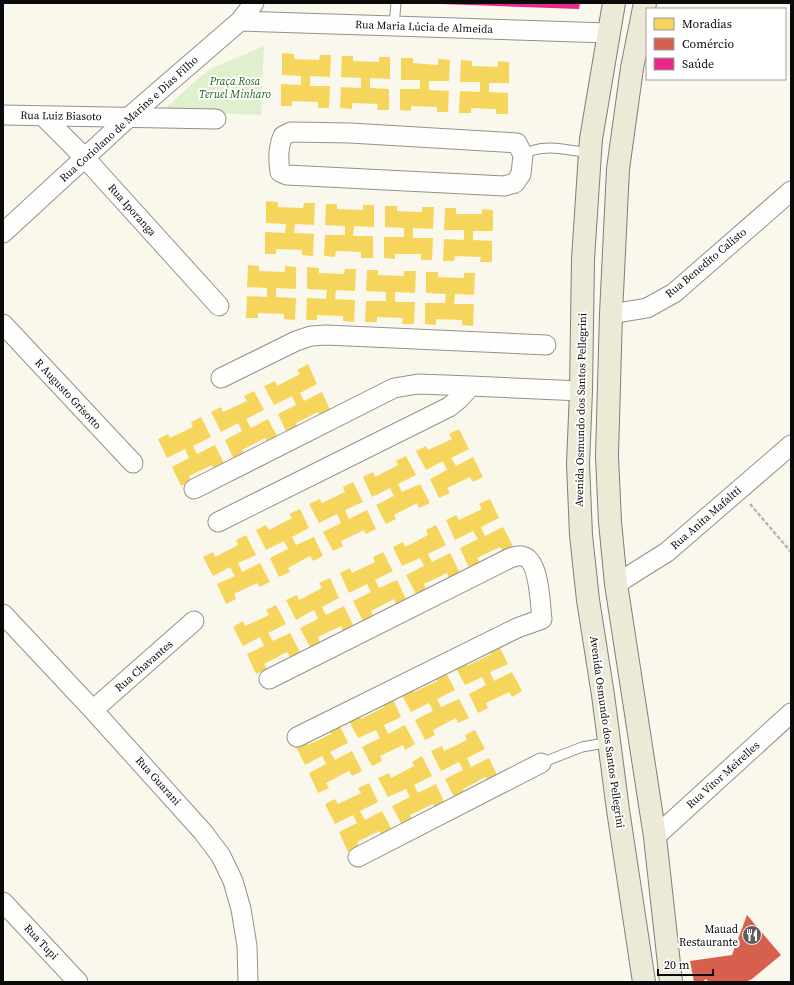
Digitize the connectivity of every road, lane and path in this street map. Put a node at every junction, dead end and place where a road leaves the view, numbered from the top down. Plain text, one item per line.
1 (254, 3) edge
2 (396, 3) edge
3 (614, 3) edge
4 (645, 3) edge
5 (240, 21) junction
6 (394, 26) junction
7 (608, 33) junction
8 (3, 115) edge
9 (43, 116) junction
10 (129, 117) junction
11 (216, 120) dead end
12 (590, 153) junction
13 (523, 155) junction
14 (85, 158) junction
15 (791, 191) edge
16 (3, 233) edge
17 (219, 306) dead end
18 (611, 314) junction
19 (3, 324) edge
20 (546, 345) dead end
21 (221, 378) dead end
22 (471, 386) junction
23 (581, 391) junction
24 (791, 445) edge
25 (134, 463) dead end
26 (194, 489) dead end
27 (738, 490) junction
28 (218, 522) dead end
29 (791, 552) edge
30 (616, 584) junction
31 (3, 614) edge
32 (194, 621) dead end
33 (269, 679) dead end
34 (93, 710) junction
35 (791, 713) edge
36 (297, 737) dead end
37 (610, 742) junction
38 (541, 763) joint
39 (618, 810) junction
40 (655, 837) junction
41 (358, 857) dead end
42 (3, 902) edge
43 (78, 982) edge
44 (248, 982) edge
45 (644, 982) edge
46 (671, 982) edge

1 - 5 street, Rua Coriolano de Marins e Dias Filho
2 - 6 lane
3 - 7 main road, Avenida Osmundo dos Santos Pellegrini
4 - 18 main road
5 - 6 street, Rua Maria Lúcia de Almeida
5 - 10 street, Rua Coriolano de Marins e Dias Filho
6 - 7 street, Rua Maria Lúcia de Almeida
7 - 12 main road, Avenida Osmundo dos Santos Pellegrini
8 - 9 street, Rua Luiz Biasoto
9 - 10 street, Rua Luiz Biasoto
9 - 14 street, Rua Iporanga
10 - 11 street, Rua Luiz Biasoto
10 - 14 street, Rua Coriolano de Marins e Dias Filho
12 - 13 lane
12 - 23 main road, Avenida Osmundo dos Santos Pellegrini
13 - 13 street
14 - 16 street, Rua Coriolano de Marins e Dias Filho
14 - 17 street, Rua Iporanga
15 - 18 street, Rua Benedito Calisto
18 - 30 main road
19 - 25 street, R Augusto Grisotto
20 - 21 street
22 - 23 street
22 - 26 street
22 - 28 street
23 - 37 main road, Avenida Osmundo dos Santos Pellegrini
24 - 27 street, Rua Anita Mafaltti
27 - 29 path
27 - 30 street, Rua Anita Mafaltti
30 - 40 main road
31 - 34 street, Rua Guarani
32 - 34 street, Rua Chavantes
33 - 36 street
34 - 44 street, Rua Guarani
35 - 40 street, Rua Vitor Meirelles
37 - 38 lane
37 - 39 main road, Avenida Osmundo dos Santos Pellegrini
38 - 41 street
39 - 40 main road
39 - 45 main road, Avenida Osmundo dos Santos Pellegrini
40 - 46 main road
42 - 43 street, Rua Tupi

